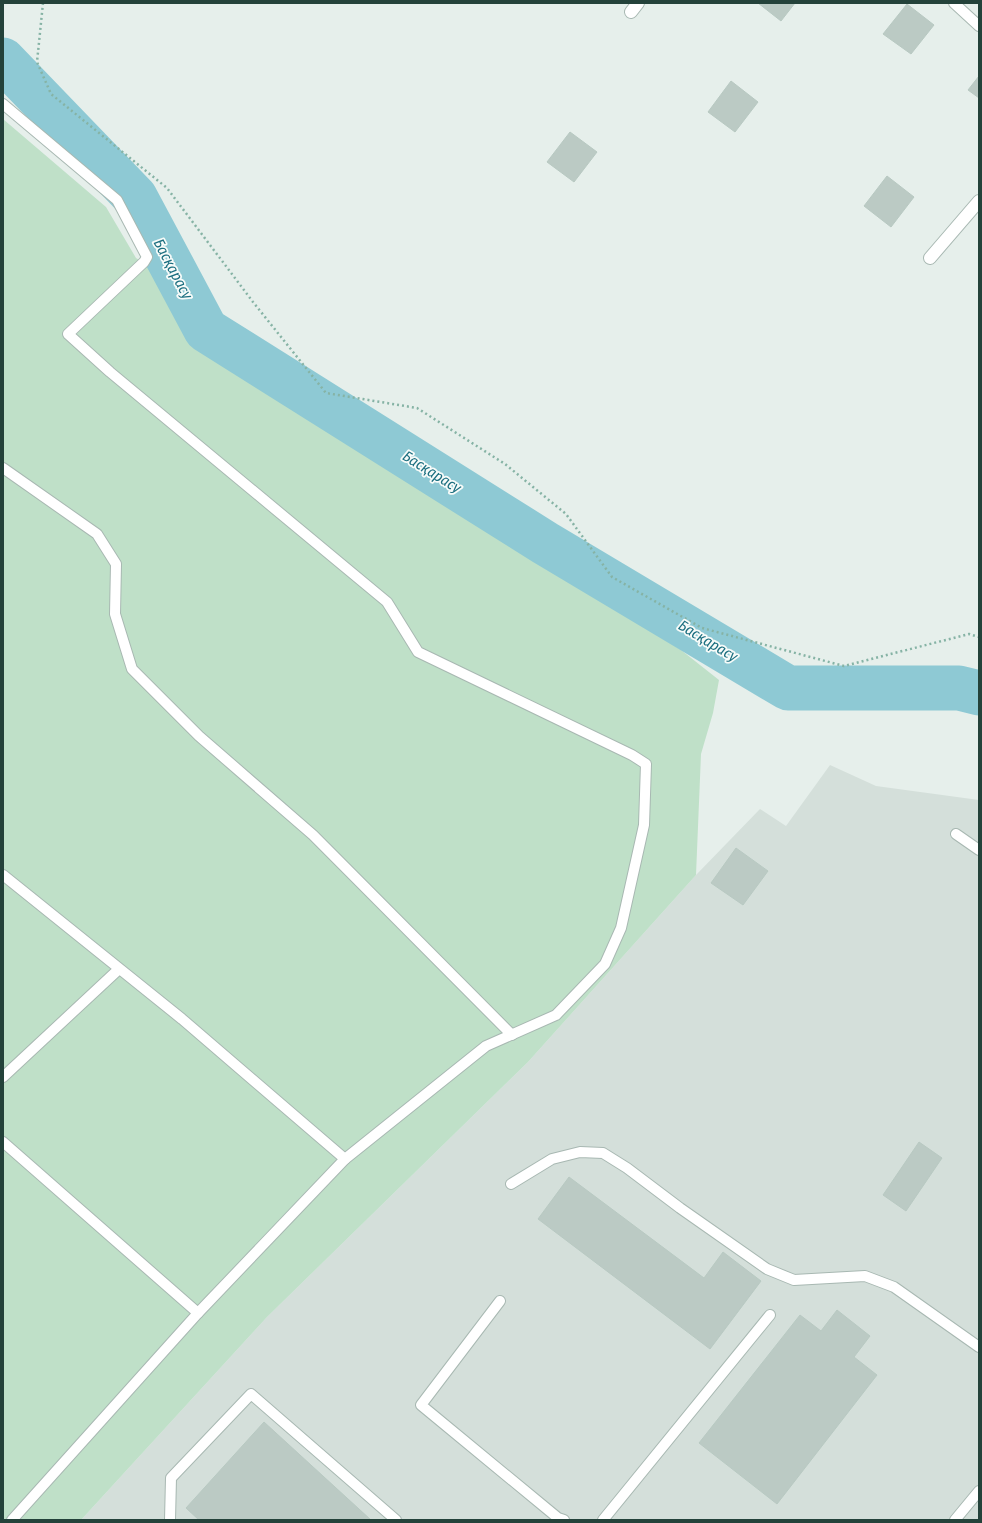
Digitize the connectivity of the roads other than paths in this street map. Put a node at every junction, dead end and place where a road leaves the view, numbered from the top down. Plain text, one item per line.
1 (954, 3) edge
2 (979, 26) edge
3 (3, 104) edge
4 (979, 201) edge
5 (930, 258) dead end
6 (3, 468) edge
7 (956, 834) dead end
8 (979, 850) edge
9 (3, 875) edge
10 (119, 969) junction
11 (512, 1035) junction
12 (3, 1077) edge
13 (3, 1142) edge
14 (345, 1159) junction
15 (511, 1184) dead end
16 (500, 1301) dead end
17 (198, 1312) junction
18 (770, 1315) dead end
19 (979, 1348) edge
20 (979, 1491) edge
21 (12, 1520) edge
22 (170, 1520) edge
23 (396, 1520) edge
24 (564, 1520) edge
25 (603, 1520) edge
26 (955, 1520) edge

1 - 2 lane
3 - 11 lane
4 - 5 street
6 - 11 lane
7 - 8 lane
9 - 10 lane
10 - 12 lane
10 - 14 lane
11 - 14 lane
13 - 17 lane
14 - 17 lane
15 - 19 lane
16 - 24 lane
17 - 21 lane
18 - 25 lane
20 - 26 lane
22 - 23 lane

